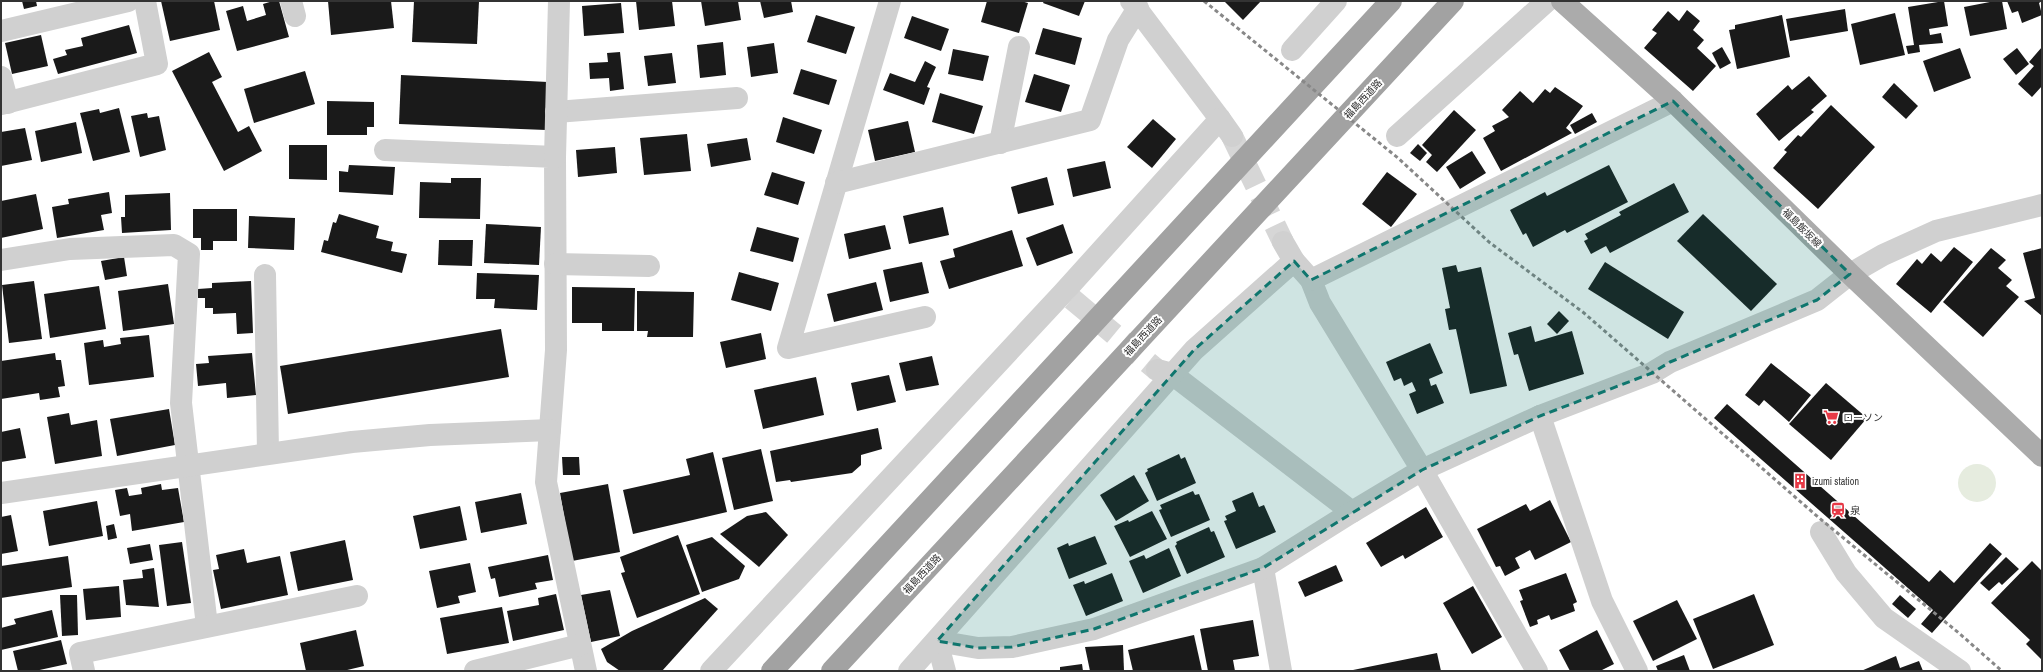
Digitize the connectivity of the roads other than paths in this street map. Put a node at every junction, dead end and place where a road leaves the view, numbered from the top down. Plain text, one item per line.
1 (128, 1) edge
2 (145, 1) edge
3 (559, 1) edge
4 (890, 1) edge
5 (1336, 1) edge
6 (1391, 1) edge
7 (1453, 1) edge
8 (1547, 1) edge
9 (1562, 1) edge
10 (1134, 5) edge
11 (1, 31) edge
12 (1019, 47) dead end
13 (1292, 50) dead end
14 (1, 77) edge
15 (738, 98) dead end
16 (1674, 101) junction
17 (4, 104) edge
18 (556, 112) junction
19 (1220, 119) junction
20 (1232, 136) tunnel mouth
21 (1397, 136) dead end
22 (1000, 142) junction
23 (385, 150) dead end
24 (555, 156) junction
25 (836, 183) junction
26 (2042, 205) edge
27 (1283, 242) tunnel mouth
28 (1, 260) edge
29 (1294, 261) junction
30 (556, 264) junction
31 (649, 266) dead end
32 (1850, 274) junction
33 (265, 275) dead end
34 (1311, 280) junction
35 (925, 317) dead end
36 (1165, 372) junction
37 (1540, 416) junction
38 (550, 430) junction
39 (268, 453) junction
40 (2042, 456) edge
41 (189, 464) junction
42 (1422, 470) junction
43 (1, 492) edge
44 (1352, 512) junction
45 (1821, 532) dead end
46 (1263, 568) junction
47 (356, 596) dead end
48 (207, 626) junction
49 (937, 641) junction
50 (580, 645) junction
51 (84, 671) edge
52 (475, 671) edge
53 (586, 671) edge
54 (711, 671) edge
55 (772, 671) edge
56 (832, 671) edge
57 (909, 671) edge
58 (944, 671) edge
59 (1281, 671) edge
60 (1536, 671) edge
61 (1637, 671) edge
62 (1960, 671) edge

1 - 11 street
2 - 17 street
3 - 18 street
4 - 25 street
5 - 13 street
6 - 55 highway
7 - 56 highway, 福島西道路
8 - 21 street
9 - 16 main road, 福島飯坂線
10 - 19 street
10 - 22 street
12 - 22 street
14 - 17 street
15 - 18 street
16 - 32 main road, 福島飯坂線
16 - 34 street
18 - 24 street
19 - 20 street
19 - 54 street
22 - 25 street
23 - 24 street
24 - 30 street
25 - 35 street
26 - 32 street
27 - 29 street
28 - 41 street
29 - 34 street
29 - 36 street
30 - 31 street
30 - 38 street
32 - 37 street
32 - 40 main road, 福島飯坂線
33 - 39 street
34 - 42 street
36 - 44 street
36 - 49 street
37 - 42 street
37 - 61 street
38 - 39 street
38 - 50 street
39 - 41 street
41 - 43 street
41 - 48 street
42 - 44 street
42 - 60 street
44 - 46 street
45 - 62 street
46 - 49 street
46 - 59 street
47 - 48 street
48 - 51 street
49 - 57 street
49 - 58 street
50 - 52 street
50 - 53 street

